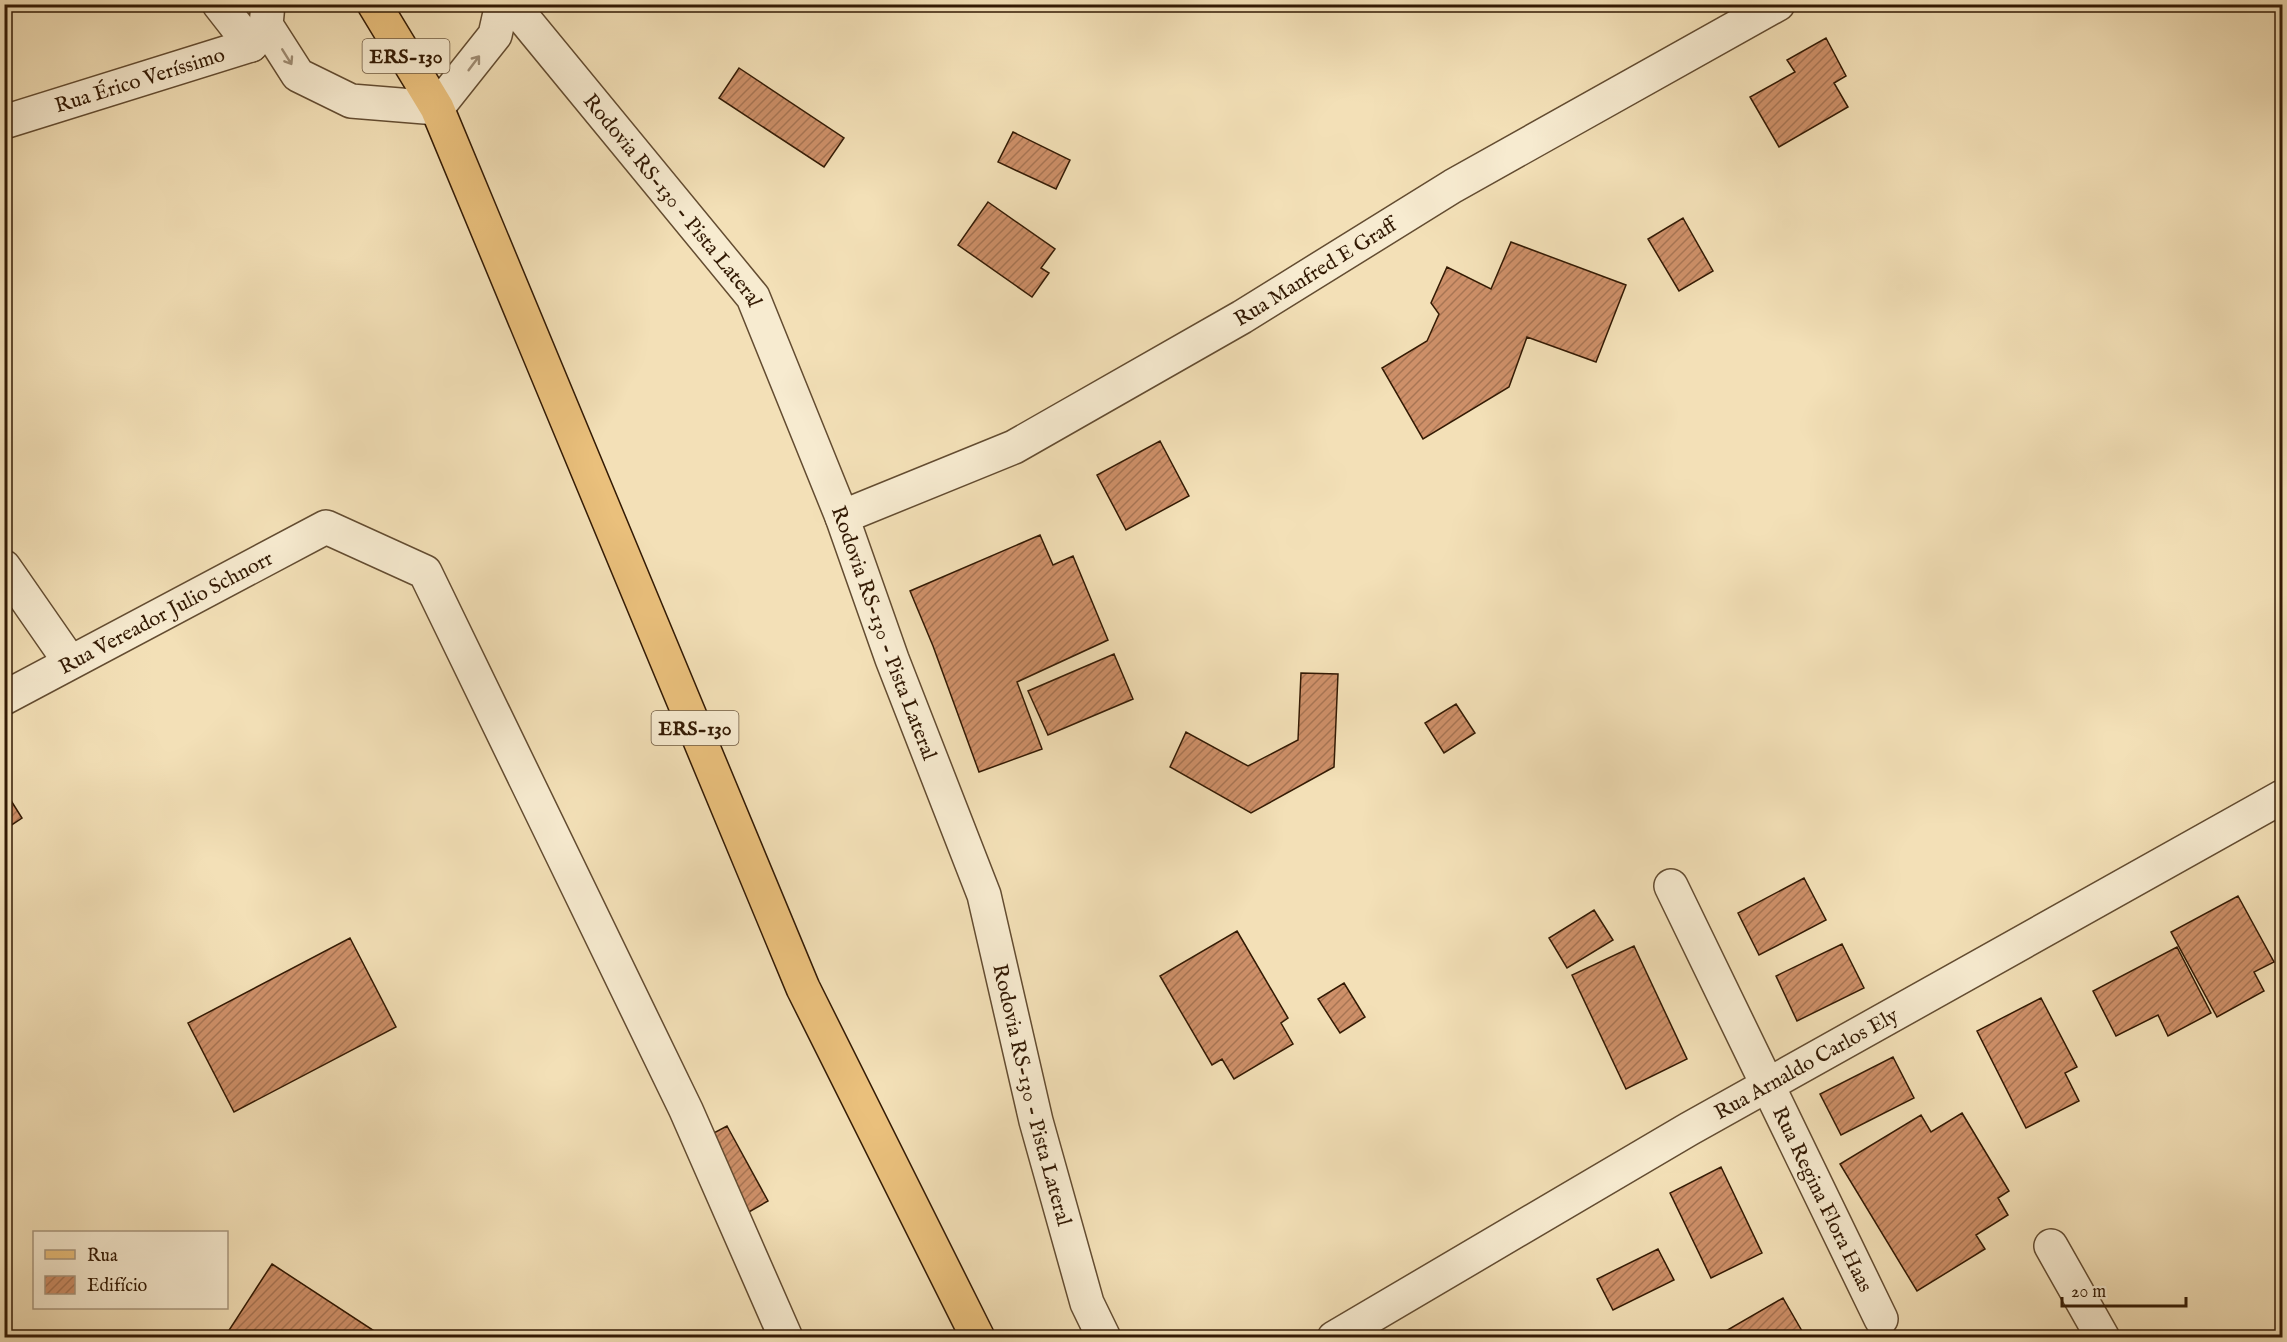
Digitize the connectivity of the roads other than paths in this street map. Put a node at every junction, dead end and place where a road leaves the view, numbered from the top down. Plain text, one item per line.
1 (219, 4) edge
2 (374, 4) edge
3 (502, 4) edge
4 (512, 4) edge
5 (1778, 4) edge
6 (262, 25) edge
7 (437, 108) junction
8 (4, 122) edge
9 (842, 517) junction
10 (4, 567) edge
11 (70, 662) junction
12 (4, 698) edge
13 (2283, 797) edge
14 (1671, 885) dead end
15 (1767, 1087) junction
16 (2051, 1246) dead end
17 (1881, 1319) dead end
18 (786, 1338) edge
19 (978, 1338) edge
20 (1104, 1338) edge
21 (1334, 1338) edge
22 (2103, 1338) edge

1 - 6 street
2 - 7 main road, ERS-130
7 -> 3 street
4 - 9 street, Rodovia RS-130 - Pista Lateral
5 - 9 street, Rua Manfred E Graff
6 -> 7 street
6 - 8 street, Rua Érico Veríssimo
7 - 19 main road, ERS-130
9 - 20 street, Rodovia RS-130 - Pista Lateral
10 - 11 street
11 - 12 street, Rua Vereador Julio Schnorr
11 - 18 street, Rua Vereador Julio Schnorr
13 - 15 street, Rua Arnaldo Carlos Ely
14 - 15 street, Rua Regina Flora Haas
15 - 17 street, Rua Regina Flora Haas
15 - 21 street, Rua Arnaldo Carlos Ely
16 - 22 street

